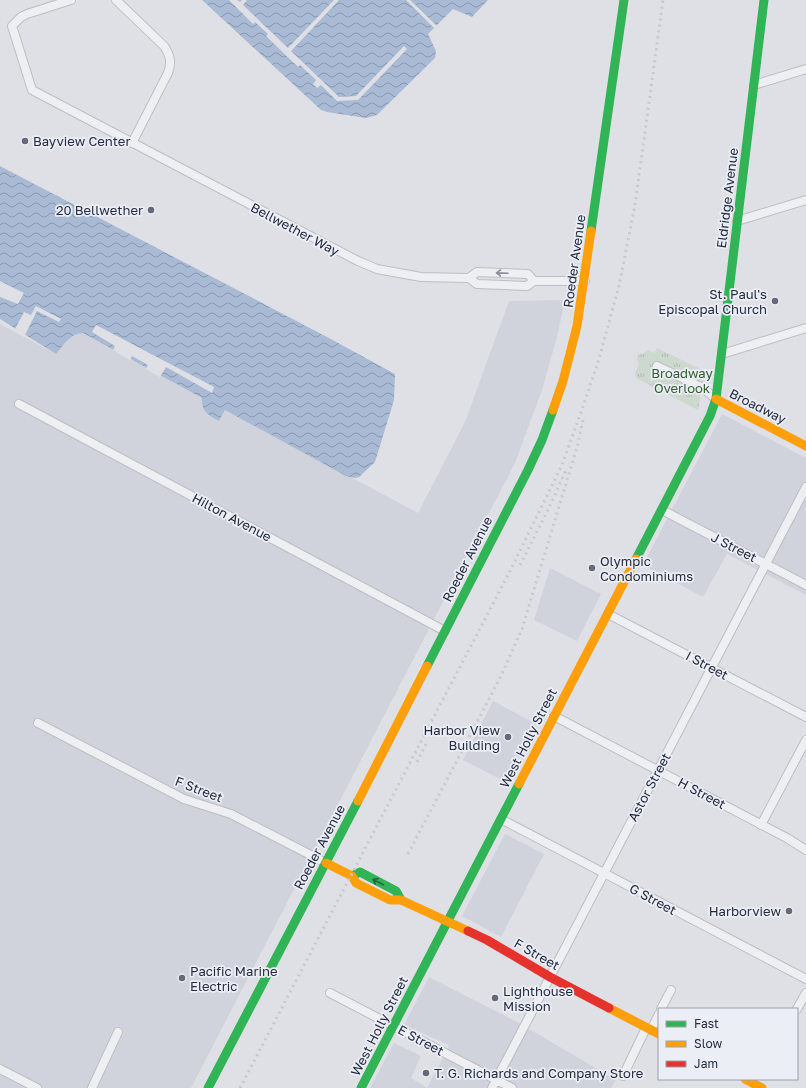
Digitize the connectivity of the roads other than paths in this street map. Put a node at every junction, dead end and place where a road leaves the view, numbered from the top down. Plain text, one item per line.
1 (72, 0) edge
2 (116, 0) edge
3 (624, 0) edge
4 (764, 0) edge
5 (806, 69) edge
6 (754, 85) junction
7 (132, 143) junction
8 (806, 200) edge
9 (738, 221) junction
10 (469, 278) junction
11 (534, 281) junction
12 (585, 281) junction
13 (806, 328) edge
14 (722, 354) junction
15 (657, 366) dead end
16 (716, 399) junction
17 (19, 404) dead end
18 (806, 446) edge
19 (806, 487) edge
20 (662, 510) junction
21 (766, 564) junction
22 (806, 585) edge
23 (608, 614) junction
24 (445, 631) junction
25 (712, 668) junction
26 (554, 716) junction
27 (806, 717) edge
28 (38, 723) dead end
29 (806, 740) edge
30 (658, 770) junction
31 (501, 819) junction
32 (761, 824) junction
33 (806, 850) edge
34 (326, 863) junction
35 (604, 873) junction
36 (448, 921) junction
37 (550, 977) junction
38 (806, 979) edge
39 (671, 990) dead end
40 (330, 993) dead end
41 (806, 993) edge
42 (662, 1008) edge
43 (798, 1008) edge
44 (658, 1016) edge
45 (393, 1026) junction
46 (652, 1031) edge
47 (118, 1032) dead end
48 (0, 1069) edge
49 (623, 1076) dead end
50 (496, 1080) junction
51 (747, 1080) edge
52 (757, 1085) edge
53 (37, 1088) edge
54 (92, 1088) edge
55 (208, 1088) edge
56 (361, 1088) edge
57 (492, 1088) edge
58 (512, 1088) edge

1 - 7 street, Bellwether Way
2 - 7 street
3 - 12 main road, Roeder Avenue
4 - 6 main road, Eldridge Avenue
5 - 6 street
6 - 9 main road, Eldridge Avenue
7 - 10 street, Bellwether Way
8 - 9 street
9 - 14 main road, Eldridge Avenue
10 - 11 street, Bellwether Way
11 -> 10 street, Bellwether Way
11 - 12 street, Bellwether Way
12 - 24 main road, Roeder Avenue
13 - 14 street
14 - 16 main road, Eldridge Avenue
15 - 16 street, Broadway
16 - 18 main road, Broadway
16 - 20 main road, West Holly Street
17 - 24 street, Hilton Avenue
19 - 21 street, Astor Street
20 - 21 street, J Street
20 - 23 main road, West Holly Street
21 - 22 street, J Street
21 - 25 street, Astor Street
23 - 25 street, I Street
23 - 26 main road, West Holly Street
24 - 34 main road, Roeder Avenue
25 - 27 street, I Street
25 - 30 street, Astor Street
26 - 30 street, H Street
26 - 31 main road, West Holly Street
28 - 34 street, F Street
29 - 32 street
30 - 32 street, H Street
30 - 35 street, Astor Street
31 - 35 street, G Street
31 - 36 main road, West Holly Street
32 - 33 street, H Street
34 - 36 main road, F Street
34 - 55 main road, Roeder Avenue
35 - 37 street, Astor Street
35 - 38 street, G Street
36 - 37 main road, F Street
36 - 45 main road, West Holly Street
37 - 46 main road, F Street
37 - 50 street, Astor Street
39 - 42 street
40 - 45 street, E Street
41 - 43 street
44 - 46 street
45 - 50 street, E Street
45 - 56 main road, West Holly Street
46 - 49 street
47 - 54 street
48 - 53 street
50 - 57 street, Astor Street
50 - 58 street, E Street
51 - 52 main road

